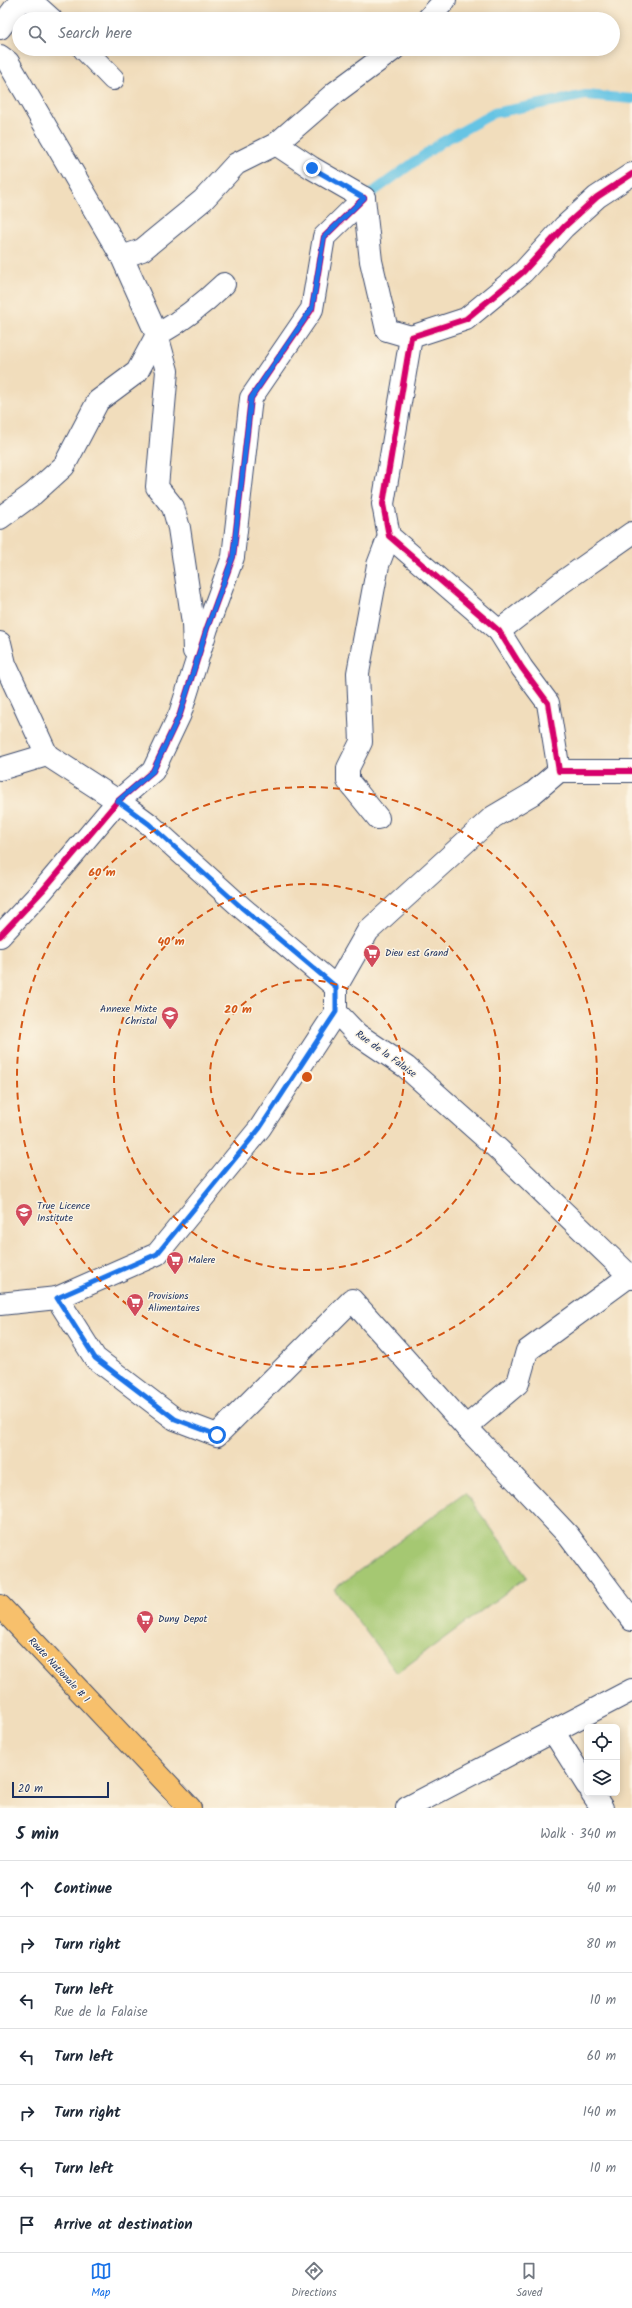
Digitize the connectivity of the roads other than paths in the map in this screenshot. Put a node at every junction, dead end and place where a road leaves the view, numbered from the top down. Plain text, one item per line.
1 (445, 0) edge
2 (21, 1) edge
3 (12, 12) edge
4 (39, 12) edge
5 (434, 12) edge
6 (12, 13) edge
7 (0, 28) edge
8 (0, 56) edge
9 (91, 56) edge
10 (385, 56) edge
11 (113, 79) dead end
12 (276, 144) junction
13 (632, 174) edge
14 (364, 198) junction
15 (122, 257) junction
16 (224, 284) dead end
17 (157, 335) junction
18 (411, 337) junction
19 (0, 518) edge
20 (632, 533) edge
21 (389, 536) junction
22 (499, 631) junction
23 (0, 644) edge
24 (195, 666) junction
25 (47, 755) junction
26 (0, 770) edge
27 (559, 771) junction
28 (632, 771) edge
29 (118, 801) junction
30 (378, 818) dead end
31 (0, 936) edge
32 (336, 987) junction
33 (336, 1012) junction
34 (631, 1276) edge
35 (57, 1298) junction
36 (0, 1304) edge
37 (466, 1427) junction
38 (0, 1606) edge
39 (632, 1620) edge
40 (0, 1624) edge
41 (632, 1690) edge
42 (553, 1731) junction
43 (118, 1733) junction
44 (584, 1780) edge
45 (594, 1796) edge
46 (190, 1808) edge
47 (407, 1808) edge
48 (602, 1808) edge

1 - 5 street
2 - 3 street
2 - 4 street
6 - 7 street
8 - 15 street
9 - 11 street
10 - 12 street
12 - 14 street
12 - 15 street
13 - 18 street
14 - 18 street
14 - 24 street
15 - 17 street
16 - 17 street
17 - 19 street
17 - 24 street
18 - 21 street
20 - 22 street
21 - 22 street
21 - 30 street
22 - 27 street
23 - 25 street
24 - 29 street
25 - 26 street
25 - 29 street
27 - 28 street
27 - 32 street
29 - 31 street
29 - 32 street
32 - 33 street
33 - 34 street, Rue de la Falaise
33 - 35 street
34 - 37 street
35 - 36 street
35 - 37 street
37 - 39 street
38 - 43 main road, Route Nationale # 1
40 - 43 main road, Route Nationale # 1
41 - 42 street
42 - 44 street
42 - 47 street
43 - 46 main road, Route Nationale # 1
45 - 48 street

